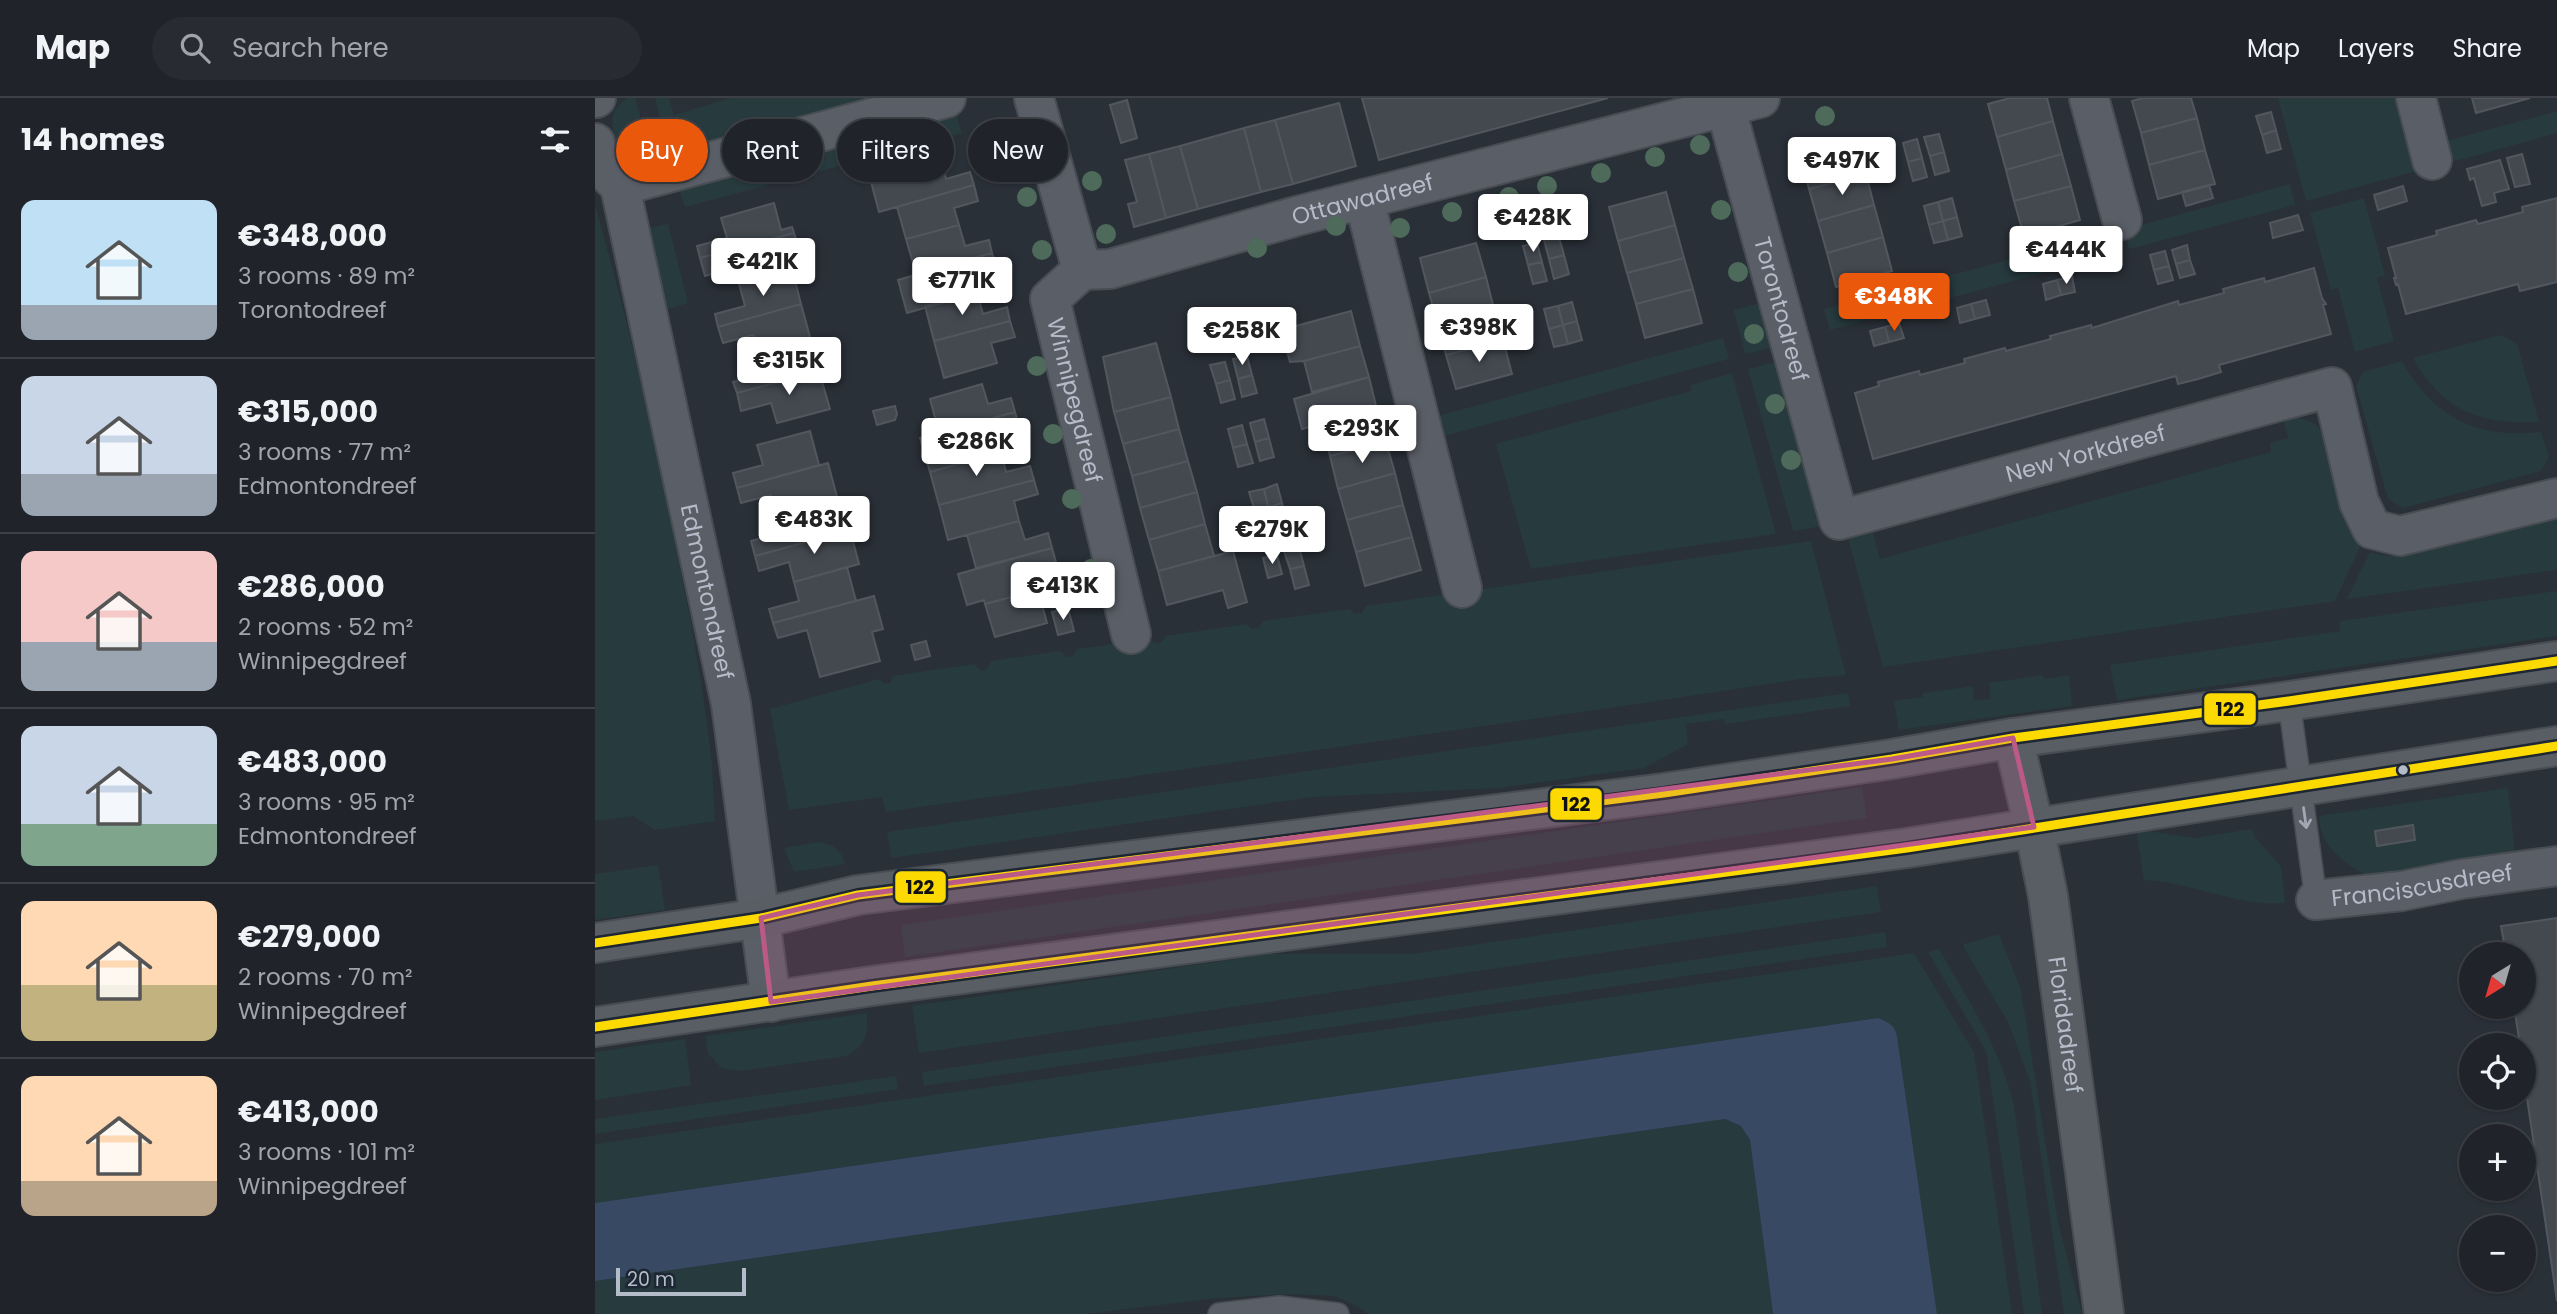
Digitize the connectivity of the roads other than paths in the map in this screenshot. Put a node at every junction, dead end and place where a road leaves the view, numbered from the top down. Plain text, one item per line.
1 (946, 98) edge
2 (1034, 98) edge
3 (2089, 98) edge
4 (2416, 98) edge
5 (1736, 101) edge
6 (2432, 160) dead end
7 (602, 166) edge
8 (1364, 200) junction
9 (2122, 220) dead end
10 (1082, 270) junction
11 (2557, 498) edge
12 (1839, 520) joint
13 (1462, 587) dead end
14 (1131, 634) dead end
15 (2557, 661) edge
16 (2289, 701) junction
17 (2013, 738) junction
18 (2557, 746) edge
19 (2301, 785) junction
20 (2034, 827) junction
21 (2557, 866) edge
22 (2316, 900) joint
23 (761, 918) junction
24 (595, 943) edge
25 (771, 1002) junction
26 (595, 1027) edge
27 (1219, 1314) edge
28 (1338, 1314) edge
29 (2104, 1314) edge

1 - 7 street
2 - 10 street
3 - 9 street
4 - 6 street
5 - 8 street, Ottawadreef
5 - 12 street, Torontodreef
7 - 23 street, Edmontondreef
8 - 10 street, Ottawadreef
8 - 13 street
10 - 14 street, Winnipegdreef
11 - 12 street, New Yorkdreef
15 - 16 main road
16 - 17 main road
16 - 19 lane, Franciscusdreef
17 - 20 main road, Floridadreef
17 - 23 main road
18 - 19 main road
19 - 20 main road
19 -> 22 lane, Franciscusdreef
20 - 25 main road
20 - 29 main road, Floridadreef
21 - 22 street, Franciscusdreef
23 - 24 main road
23 - 25 street, Edmontondreef
25 - 26 main road
27 - 28 lane

